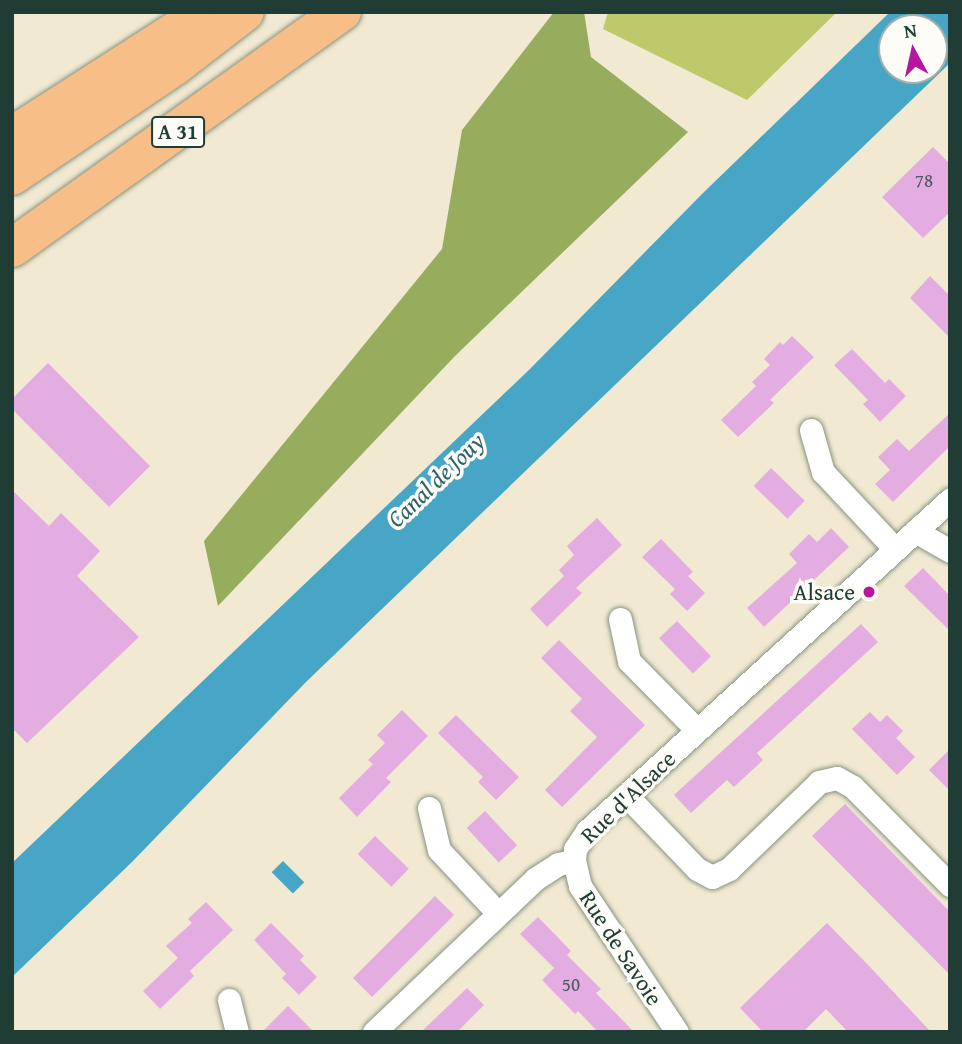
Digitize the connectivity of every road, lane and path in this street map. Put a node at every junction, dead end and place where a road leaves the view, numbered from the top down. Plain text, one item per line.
1 (205, 12) edge
2 (245, 12) edge
3 (342, 12) edge
4 (12, 136) edge
5 (12, 176) edge
6 (12, 248) edge
7 (811, 430) dead end
8 (950, 499) edge
9 (915, 531) junction
10 (895, 549) junction
11 (950, 551) edge
12 (620, 619) dead end
13 (697, 730) junction
14 (626, 794) junction
15 (429, 808) dead end
16 (573, 861) junction
17 (950, 885) edge
18 (498, 913) junction
19 (229, 1000) dead end
20 (237, 1032) edge
21 (374, 1032) edge
22 (677, 1032) edge

1 - 4 highway
2 - 5 highway, A 31
3 - 6 highway, A 31
7 - 10 street
8 - 9 street, Rue d'Alsace
9 - 10 street, Rue d'Alsace
9 - 11 street
10 - 13 street, Rue d'Alsace
12 - 13 street
13 - 14 street, Rue d'Alsace
14 - 16 street, Rue d'Alsace
14 - 17 street
15 - 18 street
16 - 18 street, Rue d'Alsace
16 - 22 street, Rue de Savoie
18 - 21 street, Rue d'Alsace
19 - 20 street

